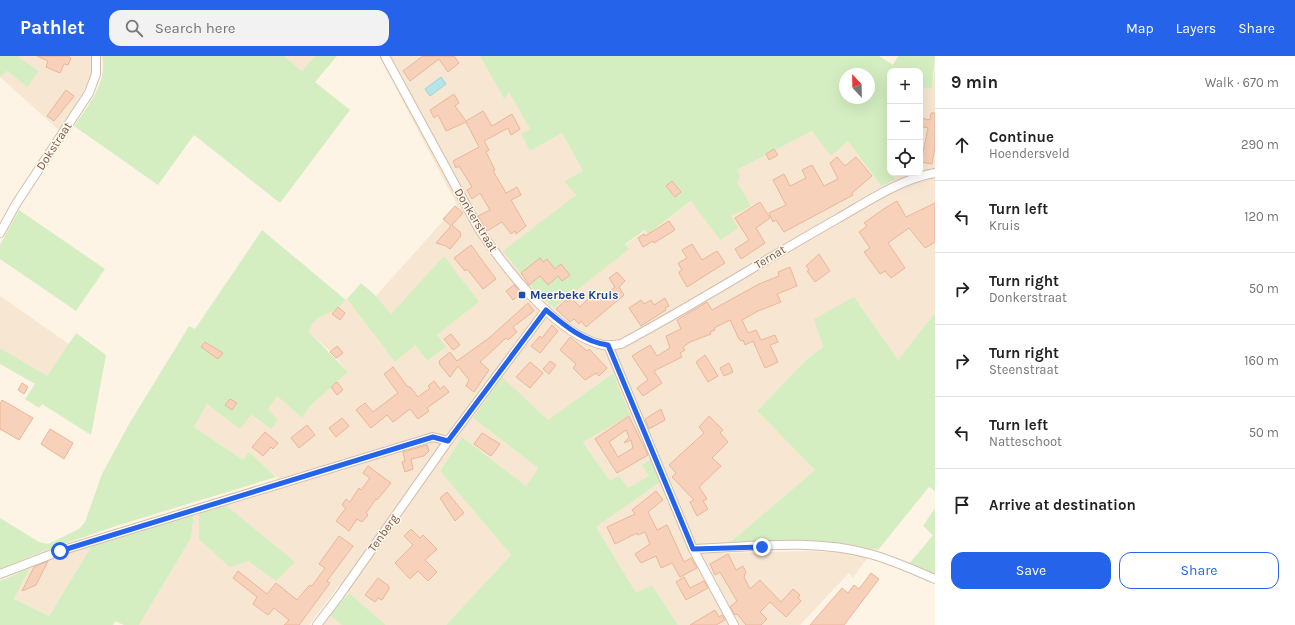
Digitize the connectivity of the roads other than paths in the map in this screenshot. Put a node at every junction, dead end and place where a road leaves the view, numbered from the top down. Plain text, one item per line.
1 (96, 56) edge
2 (385, 56) edge
3 (935, 173) edge
4 (0, 233) edge
5 (546, 310) junction
6 (608, 345) junction
7 (448, 441) junction
8 (693, 549) junction
9 (0, 574) edge
10 (935, 579) edge
11 (317, 625) edge
12 (734, 625) edge

1 - 4 street, Dokstraat
2 - 5 street, Donkerstraat
3 - 6 street, Ternat
5 - 6 street, Donkerstraat
5 - 7 street, Tenberg
6 - 8 street
7 - 9 street
7 - 11 street, Tenberg
8 - 10 street
8 - 12 street

